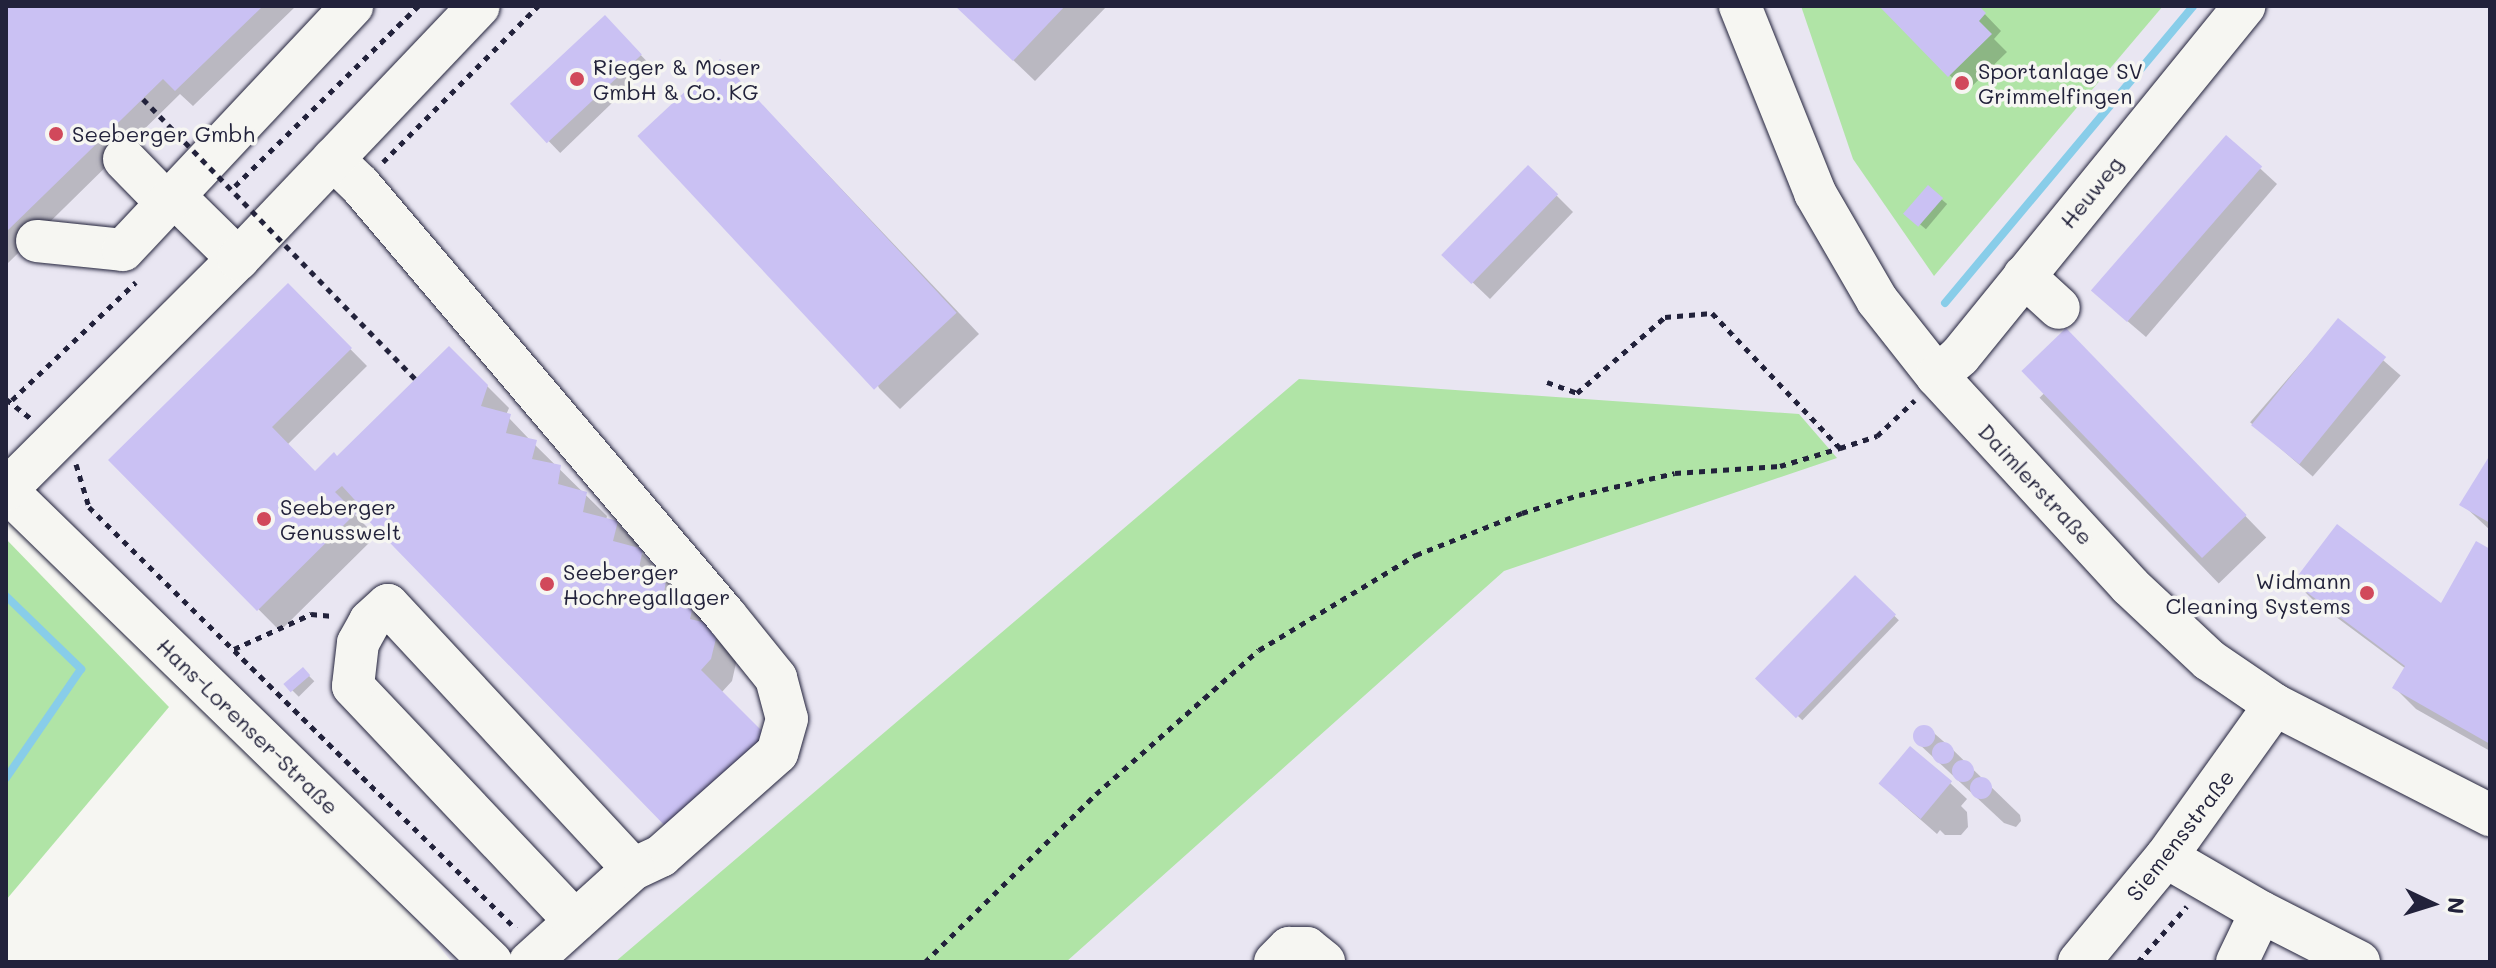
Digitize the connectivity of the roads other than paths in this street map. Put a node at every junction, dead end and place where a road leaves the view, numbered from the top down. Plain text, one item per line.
1 (352, 6) edge
2 (479, 6) edge
3 (1740, 6) edge
4 (2244, 6) edge
5 (124, 159) dead end
6 (333, 159) junction
7 (171, 199) junction
8 (37, 241) dead end
9 (238, 259) junction
10 (2024, 276) junction
11 (2059, 308) dead end
12 (1927, 388) junction
13 (6, 490) edge
14 (2265, 720) junction
15 (2490, 815) edge
16 (2166, 857) junction
17 (633, 869) junction
18 (2261, 912) junction
19 (575, 921) junction
20 (535, 957) edge
21 (491, 962) edge
22 (1275, 962) edge
23 (1324, 962) edge
24 (2079, 962) edge
25 (2237, 962) edge
26 (2359, 962) edge

1 - 7 street
2 - 6 street, Hans-Lorenser-Straße
3 - 12 street, Daimlerstraße
4 - 10 street, Heuweg
5 - 7 street
6 - 9 street, Hans-Lorenser-Straße
6 - 17 street
7 - 8 street
7 - 9 street
9 - 13 street, Hans-Lorenser-Straße
10 - 11 street
10 - 12 street, Heuweg
12 - 14 street, Daimlerstraße
13 - 21 street, Hans-Lorenser-Straße
14 - 15 street, Daimlerstraße
14 - 16 street, Siemensstraße
16 - 18 street
16 - 24 street, Siemensstraße
17 - 19 street
17 - 19 street
18 - 25 street
18 - 26 street
19 - 20 street
22 - 23 street

